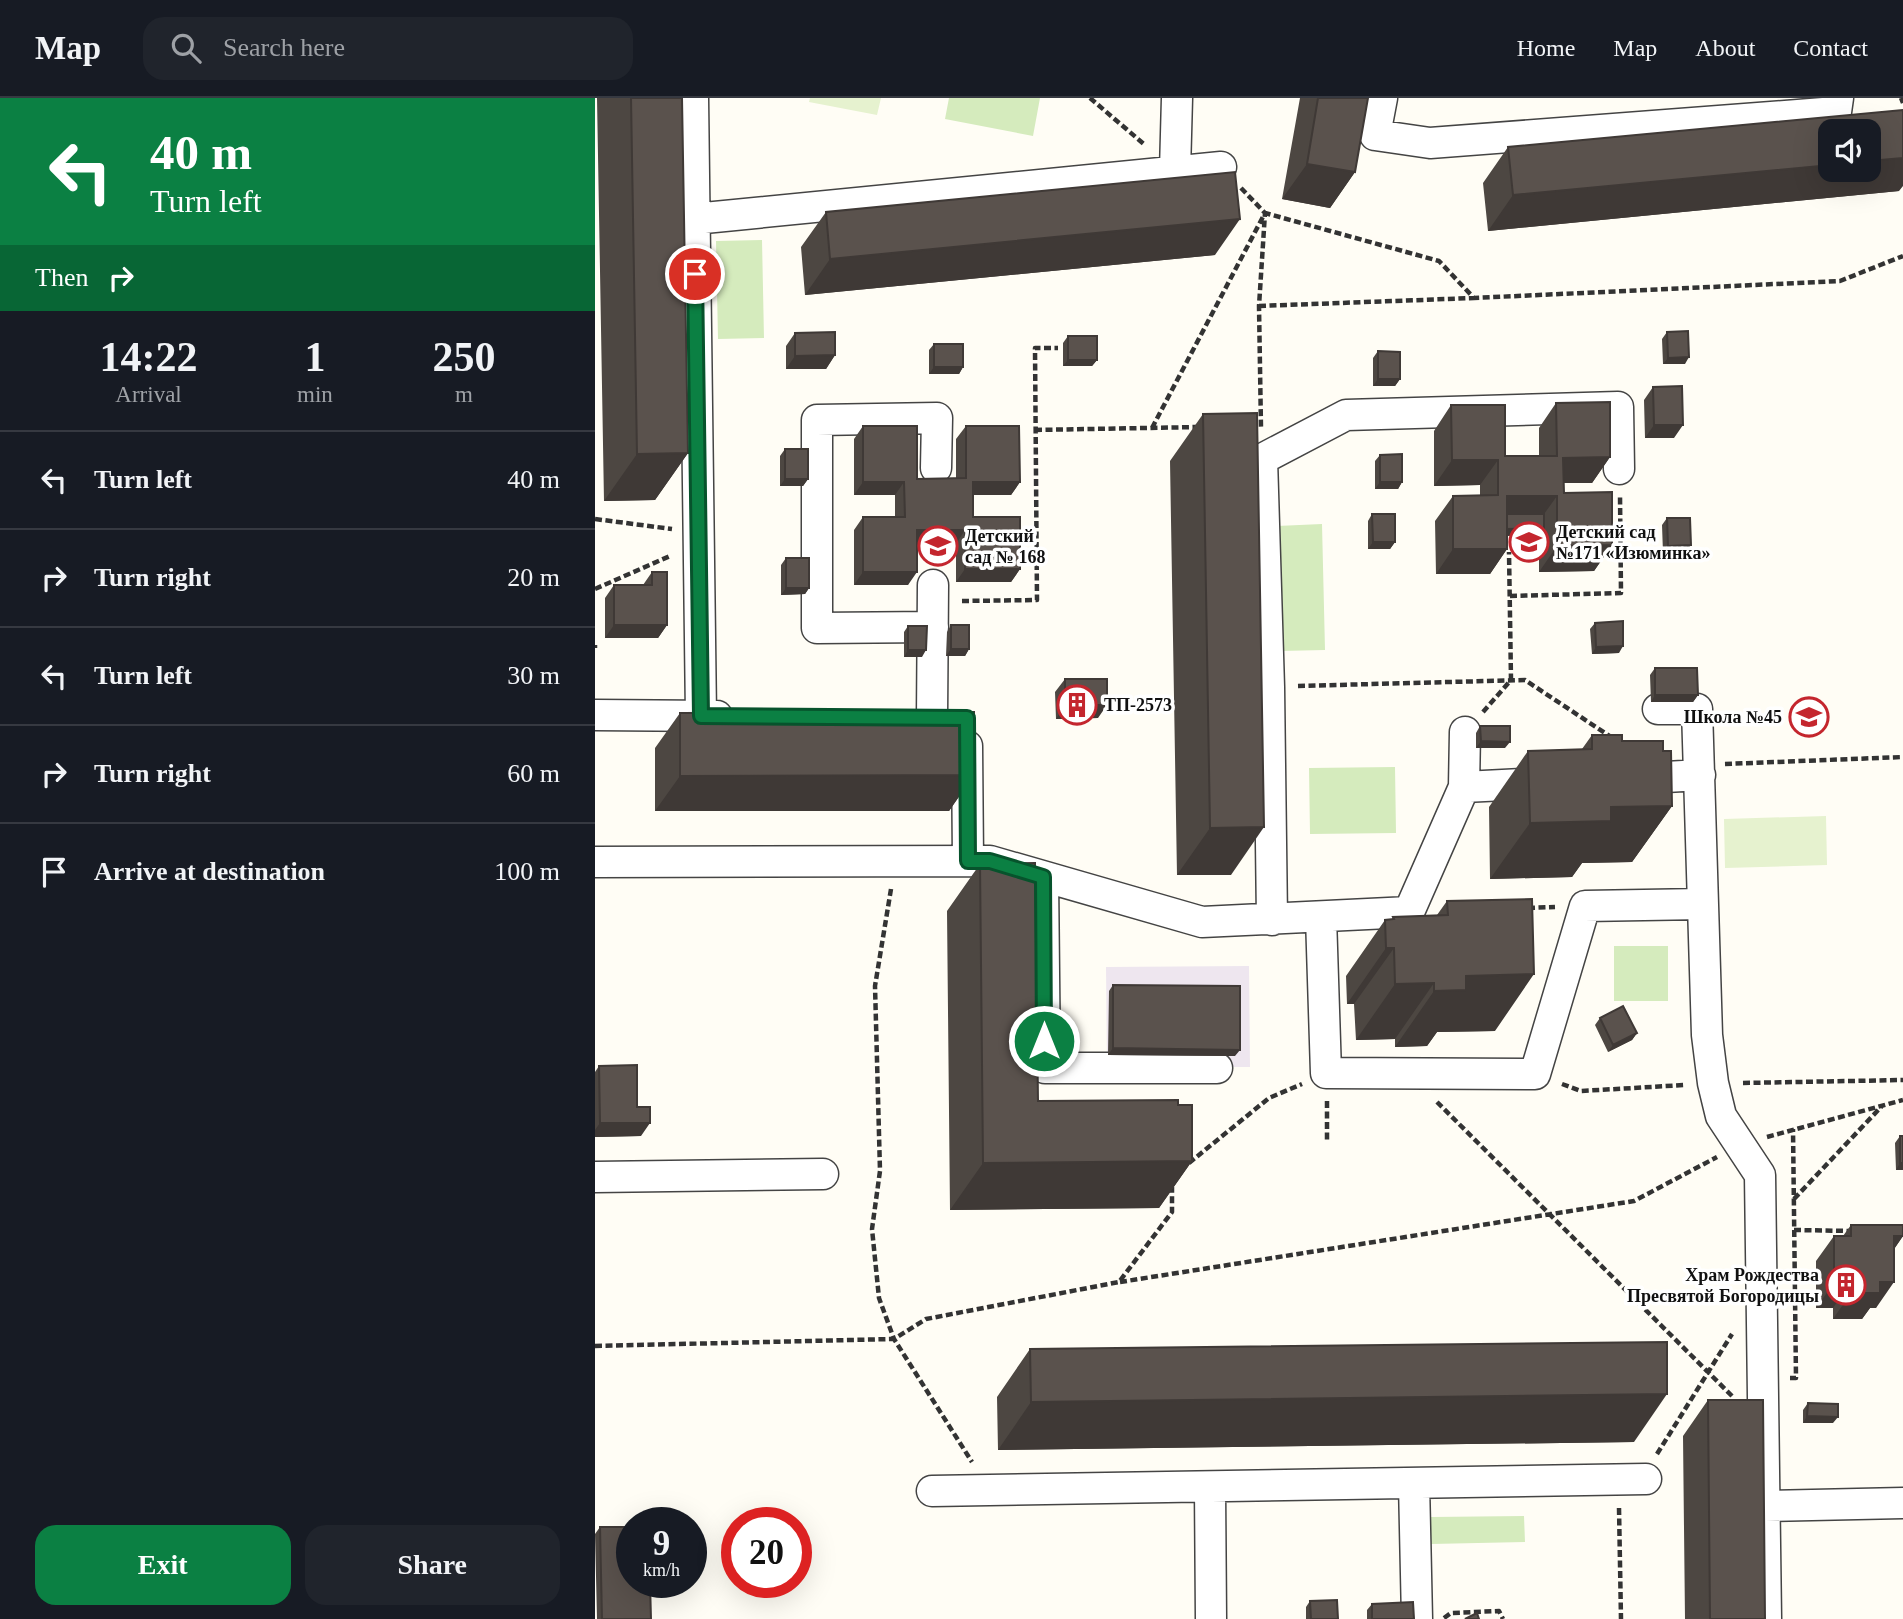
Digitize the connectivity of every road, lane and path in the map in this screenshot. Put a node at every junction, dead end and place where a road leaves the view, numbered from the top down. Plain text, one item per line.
1 (692, 98) edge
2 (1090, 98) edge
3 (1177, 98) edge
4 (1382, 98) edge
5 (1838, 98) edge
6 (1901, 98) edge
7 (1903, 103) edge
8 (1221, 167) joint
9 (1175, 171) junction
10 (1265, 213) junction
11 (694, 219) junction
12 (1903, 256) edge
13 (1474, 298) junction
14 (1259, 306) junction
15 (1058, 348) dead end
16 (1206, 426) edge
17 (1152, 428) junction
18 (1035, 430) junction
19 (1262, 459) junction
20 (936, 468) dead end
21 (1619, 469) joint
22 (595, 519) edge
23 (683, 531) dead end
24 (1509, 552) edge
25 (670, 555) dead end
26 (595, 589) edge
27 (1510, 596) junction
28 (933, 605) junction
29 (1511, 680) junction
30 (1269, 687) junction
31 (1658, 709) dead end
32 (595, 715) edge
33 (701, 716) junction
34 (742, 716) edge
35 (1465, 732) joint
36 (1615, 740) edge
37 (1903, 757) edge
38 (1699, 770) junction
39 (1464, 787) junction
40 (968, 861) junction
41 (595, 862) edge
42 (896, 862) junction
43 (1043, 877) junction
44 (1702, 904) junction
45 (1585, 906) junction
46 (1517, 909) edge
47 (1321, 917) junction
48 (1272, 920) junction
49 (1217, 1068) dead end
50 (1326, 1073) junction
51 (1409, 1074) junction
52 (1535, 1074) junction
53 (1903, 1080) edge
54 (1713, 1083) junction
55 (1903, 1100) edge
56 (1883, 1106) junction
57 (1327, 1141) dead end
58 (1740, 1145) junction
59 (1183, 1168) edge
60 (823, 1174) dead end
61 (1172, 1176) edge
62 (595, 1177) edge
63 (1793, 1199) dead end
64 (1550, 1214) junction
65 (1794, 1230) dead end
66 (1862, 1231) edge
67 (1119, 1282) junction
68 (894, 1339) junction
69 (595, 1346) edge
70 (1708, 1372) junction
71 (1765, 1428) junction
72 (1640, 1472) junction
73 (1414, 1483) junction
74 (1210, 1488) junction
75 (932, 1491) dead end
76 (1903, 1503) edge
77 (1765, 1506) junction
78 (1211, 1619) edge
79 (1417, 1619) edge
80 (1442, 1619) edge
81 (1503, 1619) edge
82 (1621, 1619) edge
83 (1766, 1619) edge

1 - 11 lane
2 - 9 path
3 - 9 lane
4 - 5 lane
6 - 7 path
8 - 9 lane
8 - 10 path
9 - 11 lane
10 - 13 path
10 - 14 path
10 - 17 path
11 - 33 lane
12 - 13 path
13 - 14 path
14 - 19 path
15 - 18 path
16 - 17 path
17 - 18 path
18 - 28 path
19 - 21 lane
19 - 30 lane
20 - 28 lane
21 - 27 path
22 - 23 path
24 - 27 path
25 - 26 path
27 - 29 path
28 - 40 lane
29 - 30 path
29 - 35 path
29 - 36 path
30 - 48 lane
31 - 38 lane
32 - 33 lane
33 - 34 lane
35 - 39 lane
37 - 38 path
38 - 39 lane
38 - 44 lane
39 - 47 lane
40 - 42 lane
40 - 43 lane
41 - 42 lane
42 - 68 path
43 - 48 lane
43 - 49 lane
44 - 45 lane
44 - 54 lane
45 - 46 path
45 - 52 lane
47 - 48 lane
47 - 50 lane
50 - 51 lane
50 - 57 path
50 - 59 path
51 - 52 lane
51 - 64 path
52 - 54 path
53 - 54 path
54 - 58 lane
55 - 56 path
56 - 58 path
56 - 63 path
58 - 64 path
58 - 71 lane
60 - 62 lane
61 - 67 path
64 - 67 path
64 - 70 path
65 - 66 path
67 - 68 path
68 - 69 path
70 - 71 path
70 - 72 path
71 - 77 lane
72 - 73 lane
72 - 82 path
73 - 74 lane
73 - 79 lane
74 - 75 lane
74 - 78 lane
76 - 77 lane
77 - 83 lane
80 - 81 path

